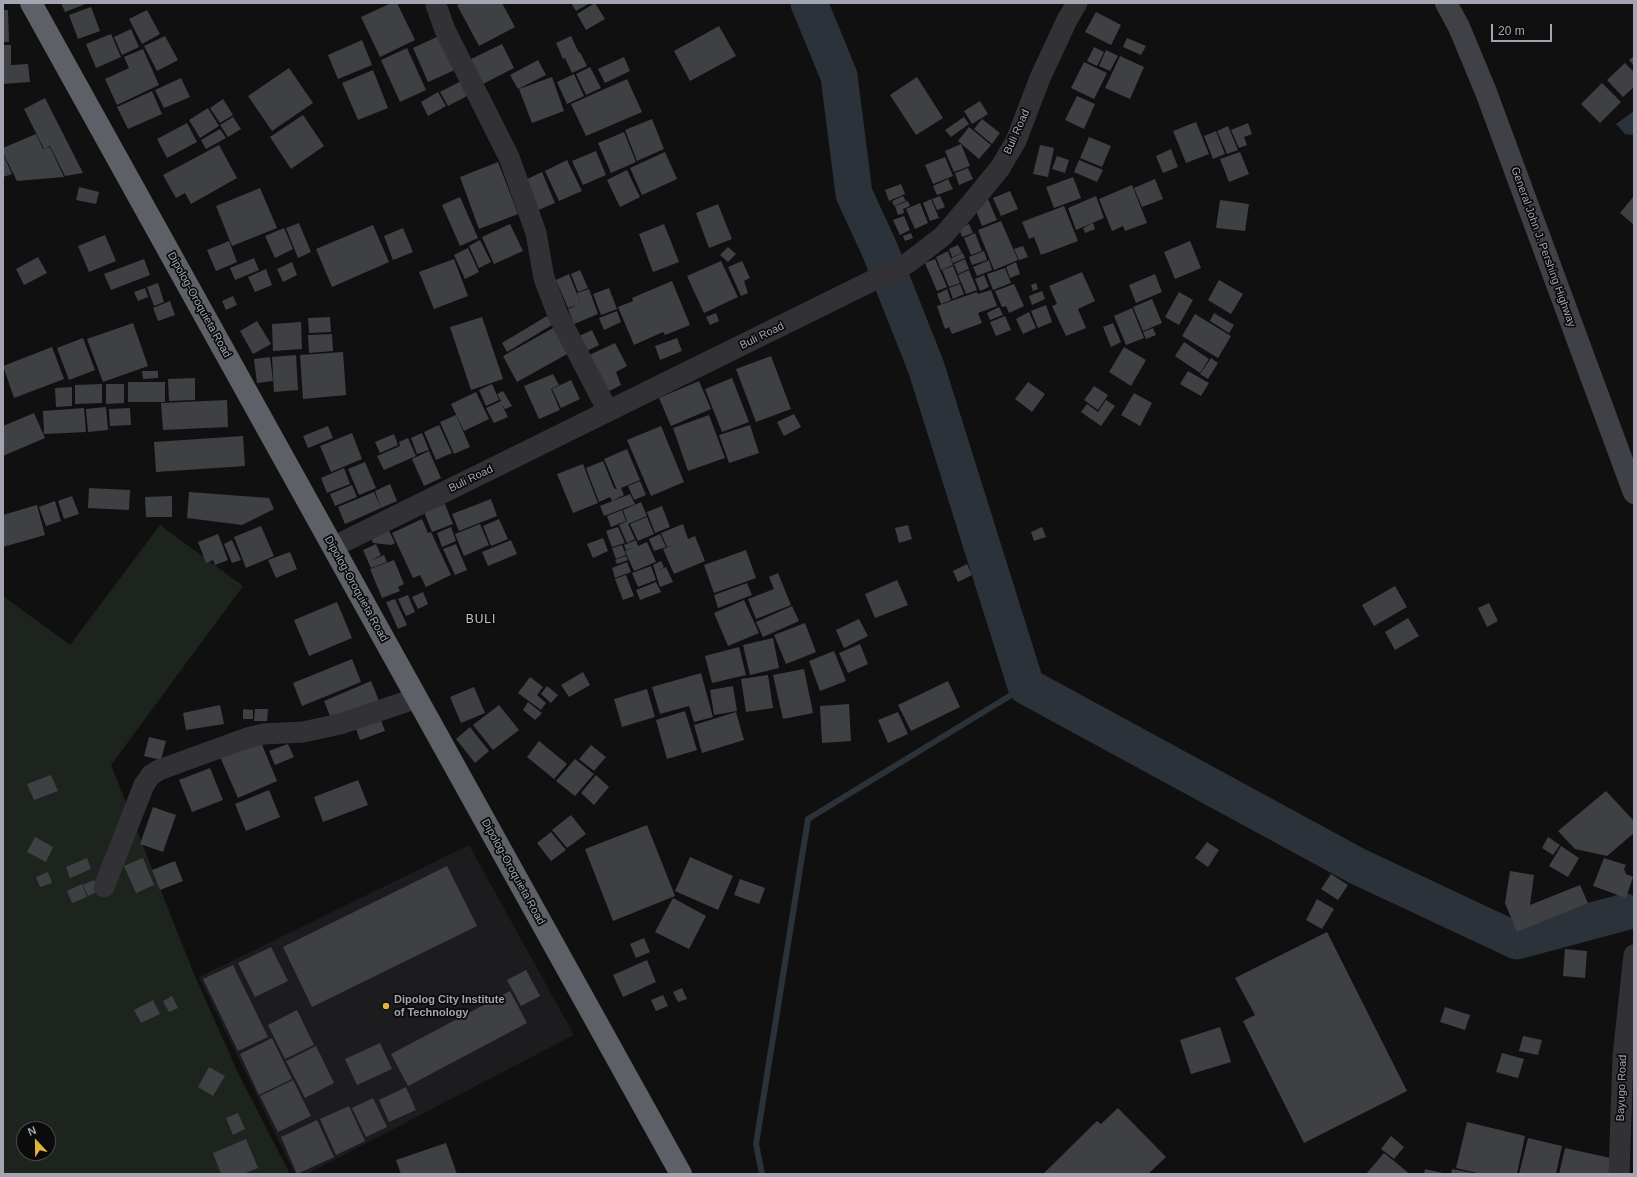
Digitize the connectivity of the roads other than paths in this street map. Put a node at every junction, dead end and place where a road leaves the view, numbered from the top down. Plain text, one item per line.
1 (31, 3) edge
2 (1077, 3) edge
3 (1446, 3) edge
4 (436, 6) dead end
5 (608, 412) junction
6 (1634, 493) edge
7 (333, 547) junction
8 (417, 698) junction
9 (104, 887) dead end
10 (1634, 956) edge
11 (681, 1174) edge
12 (1619, 1174) edge

1 - 7 highway, Dipolog-Oroquieta Road
2 - 5 street, Buli Road
3 - 6 main road, General John J. Pershing Highway
4 - 5 street
5 - 7 street, Buli Road
7 - 8 highway, Dipolog-Oroquieta Road
8 - 9 street
8 - 11 highway, Dipolog-Oroquieta Road
10 - 12 street, Bayugo Road

